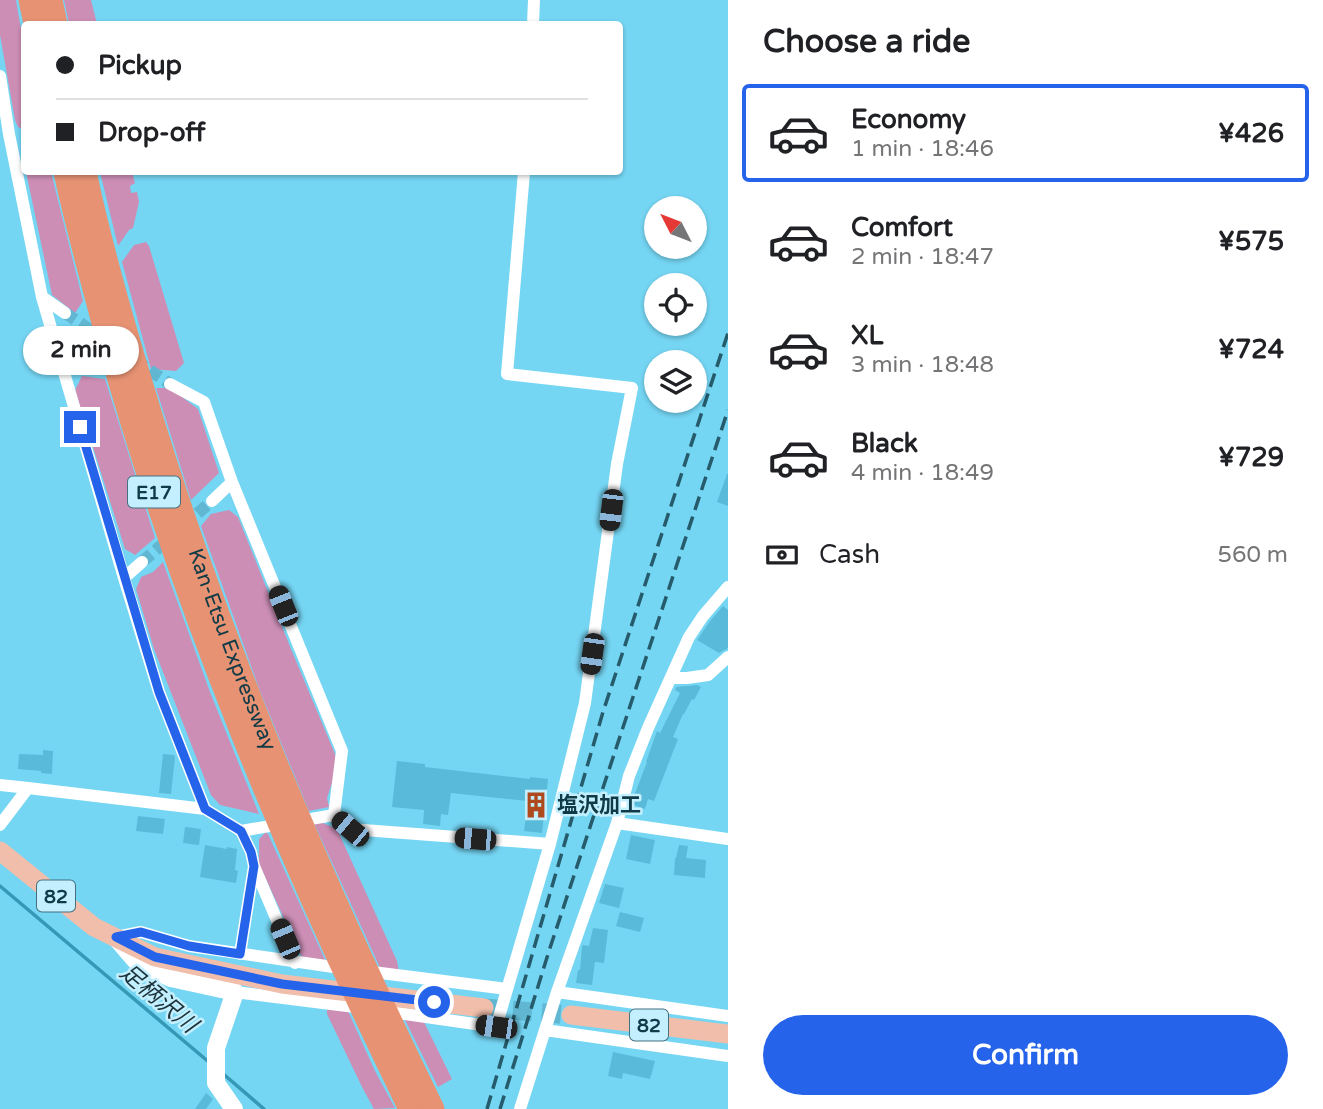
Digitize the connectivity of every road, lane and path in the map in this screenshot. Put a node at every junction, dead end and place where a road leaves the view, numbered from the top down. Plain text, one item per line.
1 (30, 0) edge
2 (51, 0) edge
3 (534, 0) edge
4 (34, 21) edge
5 (55, 21) edge
6 (533, 21) edge
7 (0, 76) edge
8 (66, 175) edge
9 (86, 175) edge
10 (523, 175) edge
11 (42, 297) junction
12 (65, 313) tunnel mouth
13 (170, 384) tunnel mouth
14 (232, 482) junction
15 (212, 501) tunnel mouth
16 (142, 562) tunnel mouth
17 (124, 579) junction
18 (728, 587) edge
19 (728, 657) edge
20 (671, 678) junction
21 (0, 785) edge
22 (28, 789) junction
23 (281, 799) junction
24 (205, 809) junction
25 (334, 815) junction
26 (617, 823) junction
27 (0, 825) edge
28 (241, 831) junction
29 (728, 839) edge
30 (550, 845) junction
31 (0, 851) edge
32 (254, 866) junction
33 (116, 937) junction
34 (240, 954) junction
35 (295, 963) junction
36 (411, 977) junction
37 (507, 989) junction
38 (235, 992) junction
39 (557, 992) junction
40 (484, 1008) tunnel mouth
41 (571, 1015) tunnel mouth
42 (728, 1016) edge
43 (428, 1017) junction
44 (545, 1030) junction
45 (728, 1034) edge
46 (728, 1056) edge
47 (234, 1109) edge
48 (410, 1109) edge
49 (433, 1109) edge
50 (520, 1109) edge

1 - 4 highway
2 - 5 highway
3 - 6 street
7 - 11 street
8 - 23 highway, Kan-Etsu Expressway / E17
9 - 23 highway, Kan-Etsu Expressway / E17
10 - 30 street
11 - 12 street
11 - 17 street
13 - 14 street
14 - 15 street
14 - 25 street
16 - 17 street
17 - 24 street
18 - 20 street
19 - 20 street
20 - 26 street
21 - 22 street
22 - 24 street
22 - 27 street
23 - 48 highway, Kan-Etsu Expressway / E17
23 - 49 highway, Kan-Etsu Expressway / E17
24 - 28 street
25 - 28 street
25 - 30 street
26 - 29 street
26 - 39 street
28 - 32 street
30 - 37 street
31 - 33 main road, 82
32 - 34 street
32 - 35 street
33 - 34 street
33 - 38 main road
33 - 40 main road, 82
34 - 35 street
35 - 36 street
36 - 37 street
36 - 43 street
37 - 43 street
38 - 43 street
38 - 47 main road
39 - 42 street
39 - 44 street
41 - 45 main road, 82
44 - 46 street
44 - 50 street

